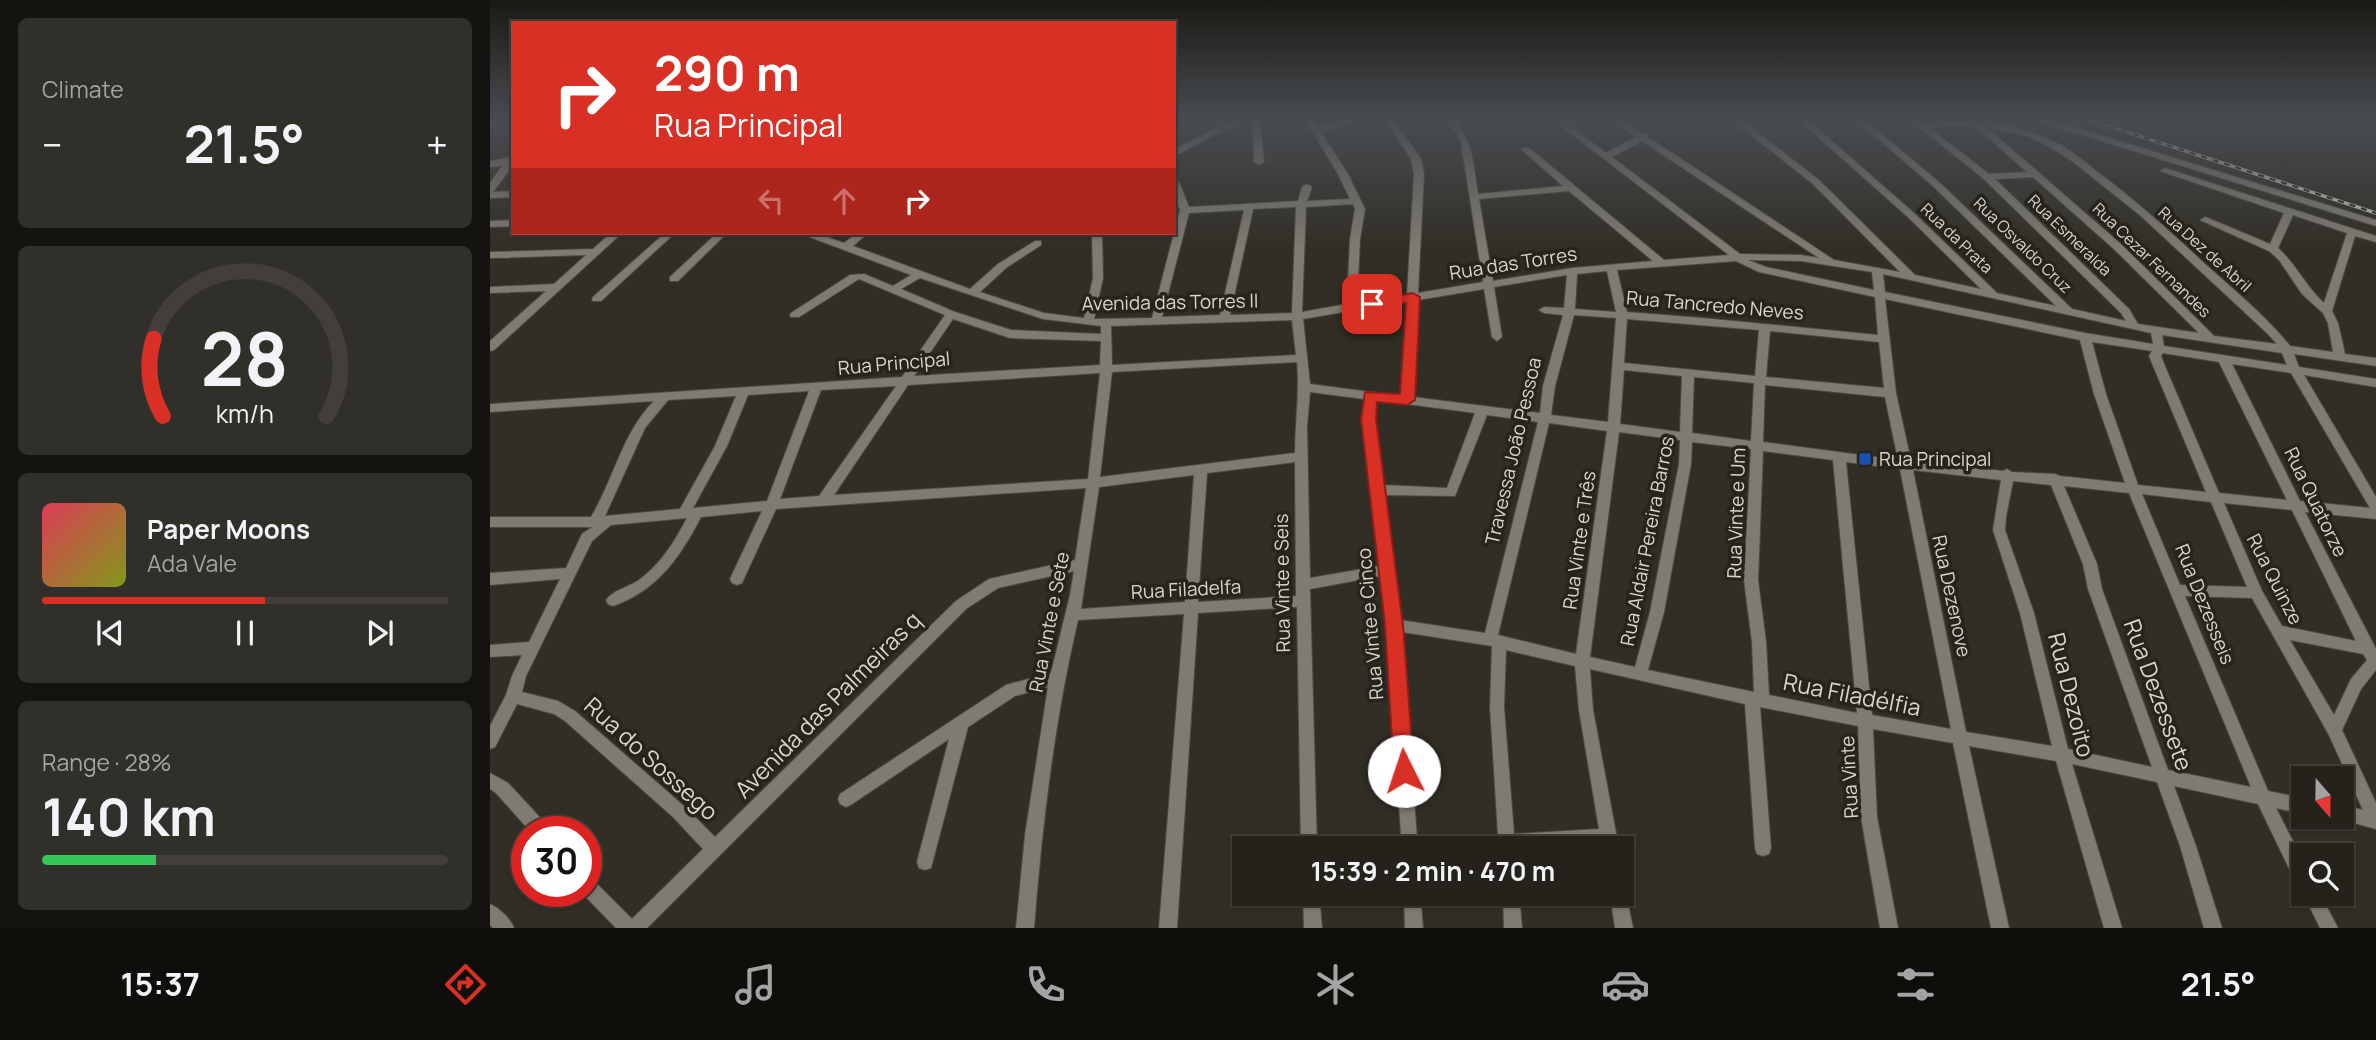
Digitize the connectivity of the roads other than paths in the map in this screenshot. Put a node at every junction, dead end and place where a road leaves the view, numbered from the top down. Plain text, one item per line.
1 (511, 162) edge
2 (1335, 162) edge
3 (1417, 162) edge
4 (1467, 162) edge
5 (1540, 162) edge
6 (1615, 162) edge
7 (1683, 162) edge
8 (1790, 162) edge
9 (1851, 162) edge
10 (1910, 162) edge
11 (1968, 162) edge
12 (2024, 162) edge
13 (2079, 162) edge
14 (2180, 162) edge
15 (2165, 171) dead end
16 (2037, 173) junction
17 (1987, 177) junction
18 (1176, 187) edge
19 (1307, 187) dead end
20 (1570, 188) junction
21 (490, 193) edge
22 (511, 194) edge
23 (1473, 197) junction
24 (1357, 201) junction
25 (1301, 205) junction
26 (1249, 207) junction
27 (1185, 210) junction
28 (2290, 211) junction
29 (2205, 220) dead end
30 (511, 223) edge
31 (2376, 223) edge
32 (490, 224) edge
33 (2352, 231) junction
34 (615, 235) edge
35 (668, 235) edge
36 (720, 235) edge
37 (813, 235) edge
38 (861, 235) edge
39 (1097, 235) edge
40 (2376, 239) edge
41 (1038, 243) dead end
42 (846, 247) junction
43 (2273, 249) junction
44 (595, 252) junction
45 (490, 255) edge
46 (1736, 256) junction
47 (1832, 262) junction
48 (1661, 263) junction
49 (1611, 267) junction
50 (1572, 271) junction
51 (1877, 271) junction
52 (919, 274) junction
53 (1912, 278) junction
54 (674, 279) dead end
55 (1490, 284) junction
56 (555, 287) junction
57 (490, 290) edge
58 (894, 290) junction
59 (972, 293) junction
60 (1879, 294) junction
61 (1413, 297) junction
62 (1995, 297) junction
63 (597, 299) dead end
64 (1352, 308) junction
65 (1544, 310) dead end
66 (2327, 311) junction
67 (1569, 313) junction
68 (2069, 313) junction
69 (951, 314) junction
70 (1622, 315) junction
71 (795, 316) dead end
72 (1297, 316) junction
73 (1224, 320) junction
74 (1156, 321) junction
75 (1088, 322) junction
76 (2134, 326) junction
77 (1765, 327) junction
78 (1106, 331) junction
79 (2156, 331) junction
80 (1497, 337) dead end
81 (2085, 337) junction
82 (1883, 339) junction
83 (2212, 340) junction
84 (490, 347) edge
85 (2158, 350) junction
86 (2287, 350) junction
87 (2340, 357) junction
88 (1301, 358) junction
89 (2224, 360) junction
90 (2376, 362) edge
91 (1618, 366) junction
92 (1106, 370) junction
93 (2295, 370) junction
94 (1688, 373) junction
95 (1760, 380) junction
96 (906, 381) junction
97 (2374, 385) edge
98 (1305, 387) junction
99 (816, 389) junction
100 (743, 393) junction
101 (1890, 393) junction
102 (1370, 396) junction
103 (663, 398) junction
104 (1407, 400) junction
105 (490, 408) edge
106 (1483, 409) junction
107 (1545, 417) junction
108 (1615, 425) junction
109 (1688, 435) junction
110 (1757, 446) junction
111 (1839, 456) junction
112 (1301, 457) junction
113 (1904, 465) junction
114 (1201, 470) junction
115 (2007, 474) junction
116 (2055, 479) junction
117 (1093, 482) junction
118 (2133, 488) junction
119 (1377, 490) junction
120 (2216, 497) junction
121 (823, 500) junction
122 (772, 504) junction
123 (2296, 506) junction
124 (2376, 508) edge
125 (690, 512) junction
126 (2376, 514) edge
127 (490, 522) edge
128 (602, 522) junction
129 (1081, 564) junction
130 (1387, 570) junction
131 (570, 573) junction
132 (490, 579) edge
133 (737, 579) dead end
134 (1303, 585) junction
135 (2176, 590) junction
136 (2256, 593) junction
137 (613, 600) dead end
138 (1302, 601) junction
139 (1191, 609) junction
140 (1072, 615) junction
141 (1394, 625) junction
142 (2280, 632) junction
143 (1494, 640) junction
144 (532, 648) junction
145 (490, 651) edge
146 (2373, 656) edge
147 (1582, 660) junction
148 (1640, 674) junction
149 (1057, 678) junction
150 (513, 696) junction
151 (1757, 699) junction
152 (1865, 721) junction
153 (961, 724) junction
154 (2334, 730) junction
155 (1961, 738) junction
156 (490, 742) edge
157 (2062, 755) junction
158 (2164, 778) junction
159 (490, 780) edge
160 (846, 799) dead end
161 (2264, 800) junction
162 (2291, 804) edge
163 (2354, 815) edge
164 (527, 816) edge
165 (2376, 820) edge
166 (1309, 836) edge
167 (1409, 836) edge
168 (1506, 836) edge
169 (1608, 836) edge
170 (1763, 848) dead end
171 (715, 849) junction
172 (2291, 855) edge
173 (925, 862) dead end
174 (602, 901) edge
175 (1312, 906) edge
176 (1412, 906) edge
177 (1512, 906) edge
178 (1620, 906) edge
179 (2317, 906) edge
180 (490, 913) edge
181 (505, 928) edge
182 (628, 928) edge
183 (635, 928) edge
184 (1026, 928) edge
185 (1168, 928) edge
186 (1313, 928) edge
187 (1413, 928) edge
188 (1513, 928) edge
189 (1624, 928) edge
190 (1889, 928) edge
191 (2000, 928) edge
192 (2112, 928) edge
193 (2213, 928) edge
194 (2329, 928) edge

1 - 21 street
2 - 24 street
3 - 61 street
4 - 23 street
5 - 20 street
6 - 46 street
7 - 47 street
8 - 53 street
9 - 62 street, Rua da Prata
10 - 68 street, Rua Osvaldo Cruz
11 - 17 street, Rua Esmeralda
12 - 16 street, Rua Cezar Fernandes
13 - 86 street, Rua Dez de Abril
14 - 31 street
15 - 28 street
16 - 17 street
16 - 83 street, Rua Cezar Fernandes
17 - 76 street, Rua Esmeralda
18 - 27 street
19 - 25 street, Rua Vinte e Seis
20 - 23 street
20 - 48 street
21 - 22 street
23 - 55 street
24 - 25 street
24 - 64 street
25 - 26 street
25 - 72 street, Rua Vinte e Seis
26 - 27 street
26 - 73 street
27 - 74 street
28 - 33 street
28 - 43 street
29 - 43 street
30 - 32 street
33 - 40 street
33 - 66 street
34 - 44 street
35 - 63 street
36 - 54 street
37 - 42 street, Avenida das Torres II
38 - 42 street
39 - 75 street
41 - 59 street
42 - 52 street, Avenida das Torres II
43 - 66 street
44 - 45 street
44 - 56 street
46 - 47 street, Rua das Torres
46 - 48 street, Rua das Torres
46 - 60 street
47 - 51 street, Rua das Torres
48 - 49 street, Rua das Torres
49 - 50 street, Rua das Torres
49 - 70 street, Rua Vinte e Três
50 - 55 street, Rua das Torres
50 - 67 street, Travessa João Pessoa
51 - 53 street, Rua das Torres
51 - 60 street, Rua Dezenove
52 - 58 street
52 - 59 street, Avenida das Torres II
53 - 62 street, Rua das Torres
55 - 61 street, Rua das Torres
55 - 80 street
56 - 57 street
56 - 84 street
58 - 69 street
58 - 71 street
59 - 75 street, Avenida das Torres II
60 - 81 street
60 - 82 street, Rua Dezenove
61 - 64 street, Rua das Torres
61 - 104 street
62 - 68 street, Rua das Torres
64 - 72 street, Rua das Torres
65 - 67 street, Rua Tancredo Neves
66 - 87 street
67 - 70 street, Rua Tancredo Neves
67 - 107 street, Travessa João Pessoa
68 - 76 street, Rua das Torres
69 - 78 street
69 - 96 street
70 - 77 street, Rua Tancredo Neves
70 - 91 street, Rua Vinte e Três
72 - 73 street, Avenida das Torres II
72 - 88 street, Rua Vinte e Seis
73 - 74 street, Avenida das Torres II
74 - 78 street, Avenida das Torres II
75 - 78 street, Avenida das Torres II
76 - 79 street, Rua das Torres
77 - 82 street, Rua Tancredo Neves
77 - 95 street, Rua Vinte e Um
78 - 92 street, Rua Vinte e Sete
79 - 83 street, Rua das Torres
79 - 85 street, Rua Quinze
81 - 85 street
81 - 118 street, Rua Dezesseis
82 - 101 street, Rua Dezenove
83 - 86 street, Rua das Torres
85 - 89 street
85 - 120 street, Rua Quinze
86 - 87 street, Rua das Torres
86 - 93 street, Rua Dez de Abril
87 - 90 street, Rua das Torres
88 - 92 street, Rua Principal
88 - 98 street, Rua Vinte e Seis
89 - 93 street
89 - 123 street, Rua Quatorze
91 - 94 street
91 - 108 street, Rua Vinte e Três
92 - 96 street, Rua Principal
92 - 117 street, Rua Vinte e Sete
93 - 97 street
93 - 124 street, Rua Dez de Abril
94 - 95 street
94 - 109 street, Rua Aldair Pereira Barros
95 - 101 street
95 - 110 street, Rua Vinte e Um
96 - 99 street, Rua Principal
96 - 121 street
98 - 102 street
98 - 112 street, Rua Vinte e Seis
99 - 100 street, Rua Principal
99 - 122 street
100 - 103 street, Rua Principal
100 - 125 street
101 - 113 street, Rua Dezenove
102 - 104 street
102 - 119 street, Rua Vinte e Cinco
103 - 105 street, Rua Principal
103 - 128 street
104 - 106 street
106 - 107 street
106 - 119 street
107 - 108 street
107 - 143 street, Travessa João Pessoa
108 - 109 street
108 - 147 street, Rua Vinte e Três
109 - 110 street
109 - 148 street, Rua Aldair Pereira Barros
110 - 111 street
110 - 151 street, Rua Vinte e Um
111 - 113 street
111 - 152 street, Rua Vinte
112 - 114 street
112 - 134 street, Rua Vinte e Seis
113 - 115 street
113 - 155 street, Rua Dezenove
114 - 117 street
114 - 139 street
115 - 116 street
115 - 157 street, Rua Dezoito
116 - 118 street
116 - 158 street, Rua Dezessete
117 - 121 street
117 - 129 street, Rua Vinte e Sete
118 - 120 street
118 - 135 street, Rua Dezesseis
119 - 130 street, Rua Vinte e Cinco
120 - 123 street
120 - 136 street, Rua Quinze
121 - 122 street
122 - 125 street
122 - 133 street
123 - 126 street
123 - 146 street, Rua Quatorze
125 - 128 street
125 - 137 street
127 - 128 street
128 - 131 street
129 - 140 street, Rua Vinte e Sete
129 - 171 street, Avenida das Palmeiras q
130 - 134 street
130 - 141 street, Rua Vinte e Cinco
131 - 132 street
131 - 144 street
134 - 138 street, Rua Vinte e Seis
135 - 136 street
135 - 161 street, Rua Dezesseis
136 - 142 street, Rua Quinze
138 - 139 street, Rua Filadelfa
138 - 166 street, Rua Vinte e Seis
139 - 140 street, Rua Filadelfa
139 - 185 street
140 - 149 street, Rua Vinte e Sete
141 - 143 street, Rua Filadélfia
141 - 167 street, Rua Vinte e Cinco
142 - 146 street
142 - 154 street, Rua Quinze
143 - 147 street, Rua Filadélfia
143 - 168 street, Travessa João Pessoa
144 - 145 street
144 - 150 street
146 - 154 street
147 - 148 street, Rua Filadélfia
147 - 169 street, Rua Vinte e Três
148 - 151 street, Rua Filadélfia
149 - 153 street
149 - 184 street, Rua Vinte e Sete
150 - 156 street
150 - 171 street, Rua do Sossego
151 - 152 street, Rua Filadélfia
151 - 170 street, Rua Vinte e Um
152 - 155 street, Rua Filadélfia
152 - 190 street, Rua Vinte
153 - 160 street
153 - 173 street
154 - 165 street, Rua Quinze
155 - 157 street, Rua Filadélfia
155 - 191 street, Rua Dezenove
157 - 158 street, Rua Filadélfia
157 - 192 street, Rua Dezoito
158 - 161 street, Rua Filadélfia
158 - 193 street, Rua Dezessete
159 - 164 street
161 - 162 street, Rua Filadélfia
161 - 172 street, Rua Dezesseis
163 - 165 street
171 - 183 street, Avenida das Palmeiras q
174 - 182 street
175 - 186 street
176 - 187 street
177 - 188 street
178 - 189 street
179 - 194 street
180 - 181 street

